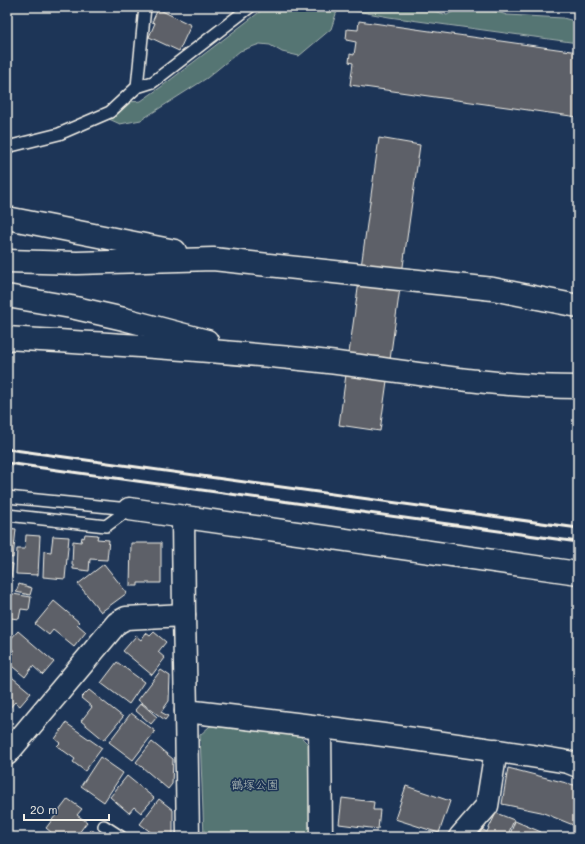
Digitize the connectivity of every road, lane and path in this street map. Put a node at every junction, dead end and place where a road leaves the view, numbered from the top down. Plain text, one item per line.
1 (144, 7) edge
2 (250, 7) edge
3 (137, 87) junction
4 (7, 147) edge
5 (7, 218) edge
6 (213, 259) junction
7 (7, 261) edge
8 (493, 289) junction
9 (578, 292) edge
10 (7, 296) edge
11 (578, 306) edge
12 (7, 338) edge
13 (253, 354) junction
14 (544, 387) junction
15 (578, 387) edge
16 (578, 393) edge
17 (7, 497) edge
18 (129, 510) junction
19 (7, 515) edge
20 (183, 518) junction
21 (578, 573) edge
22 (184, 615) junction
23 (186, 711) junction
24 (320, 728) junction
25 (496, 750) junction
26 (7, 754) edge
27 (578, 766) edge
28 (104, 826) dead end
29 (121, 837) edge
30 (188, 837) edge
31 (321, 837) edge
32 (460, 837) edge

1 - 3 lane
2 - 3 lane
3 - 4 lane
5 - 6 main road
6 - 7 main road
6 - 8 main road
8 - 9 main road
8 - 11 main road
10 - 13 main road
12 - 13 main road
13 - 14 main road
14 - 15 main road
14 - 16 main road
17 - 18 lane
18 - 19 lane
18 - 20 main road
20 - 21 main road
20 - 22 main road
22 - 23 main road
22 - 26 main road
23 - 24 main road
23 - 30 main road
24 - 25 main road
24 - 31 main road
25 - 27 main road
25 - 32 main road
28 - 29 lane

